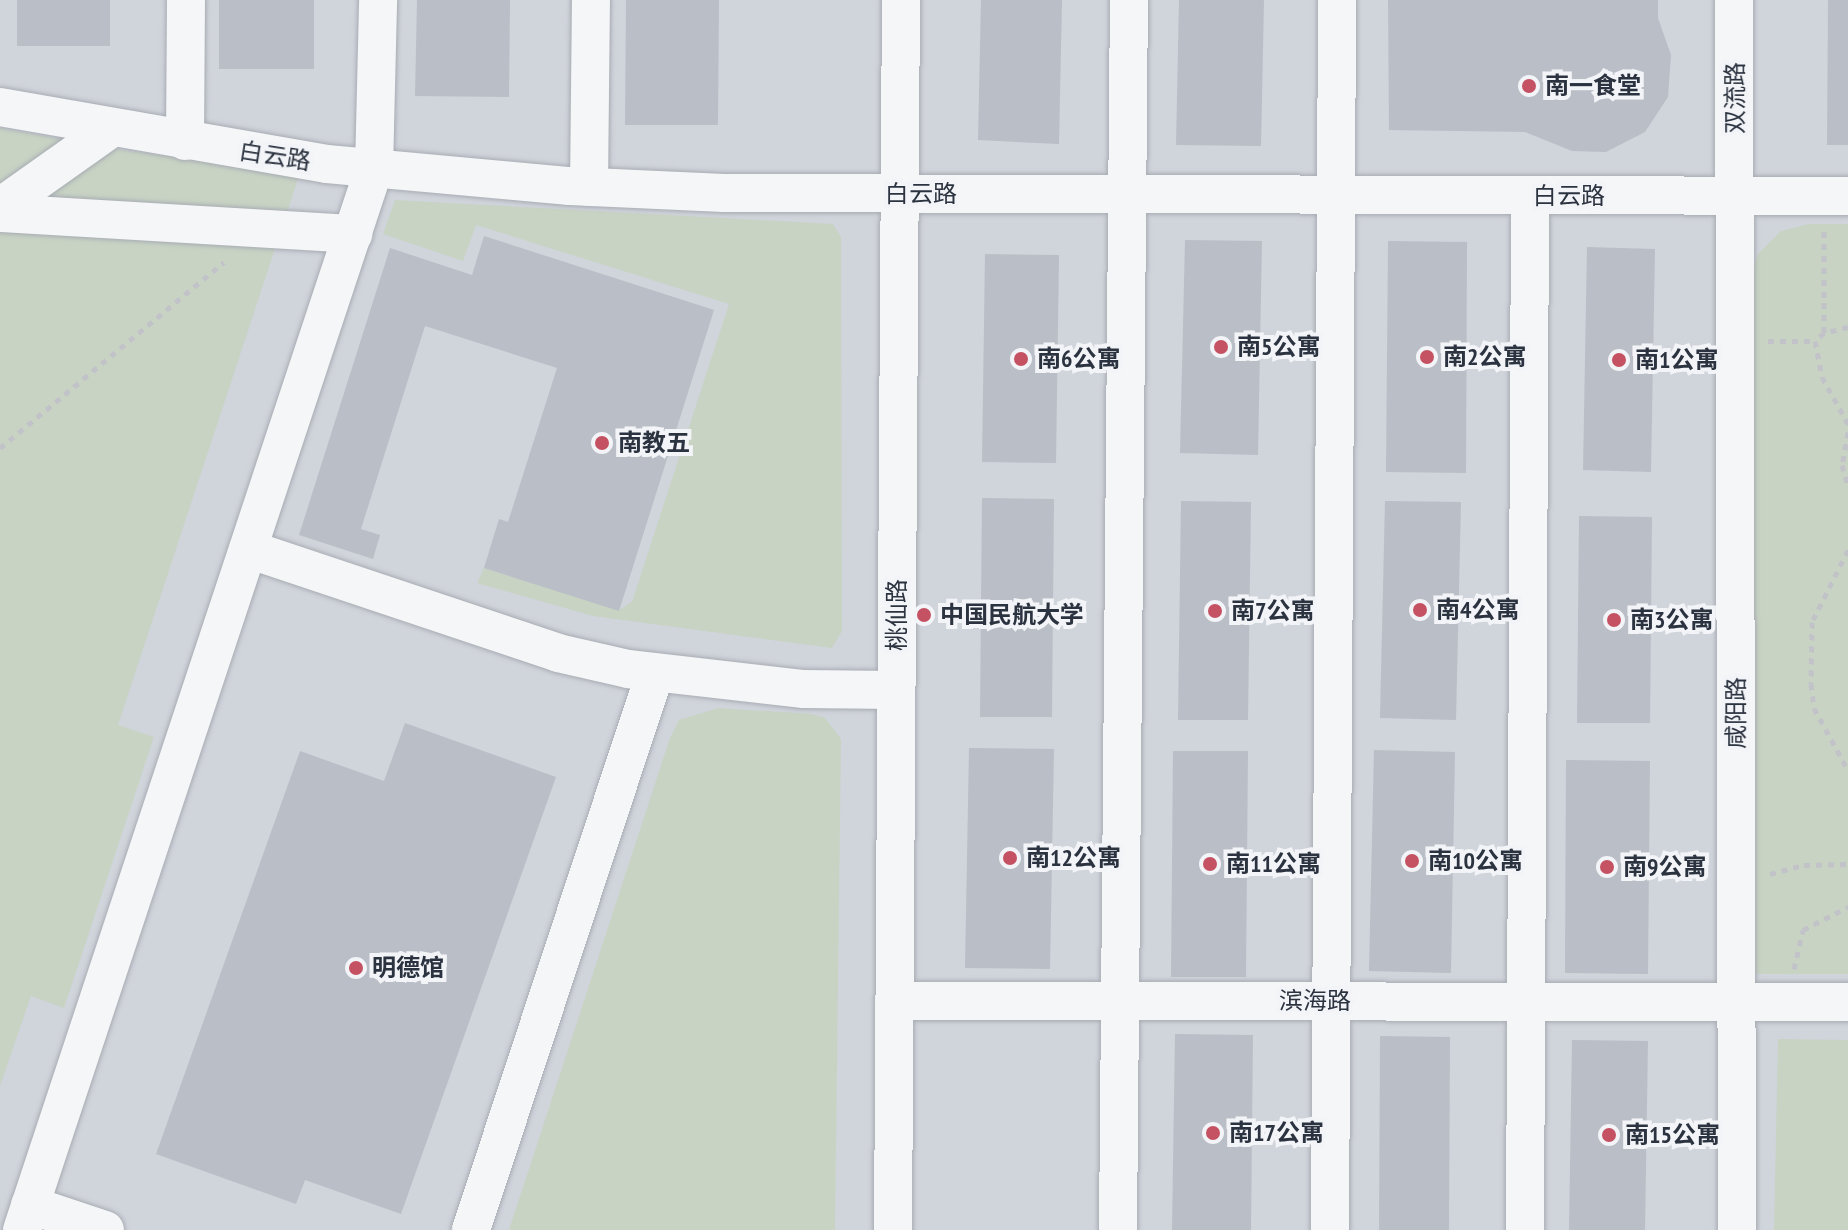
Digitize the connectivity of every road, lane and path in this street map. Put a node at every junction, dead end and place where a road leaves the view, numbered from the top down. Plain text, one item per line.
1 (186, 0) edge
2 (378, 0) edge
3 (591, 0) edge
4 (901, 0) edge
5 (1129, 0) edge
6 (1337, 0) edge
7 (1734, 0) edge
8 (0, 107) edge
9 (110, 129) junction
10 (185, 141) junction
11 (374, 169) junction
12 (589, 187) junction
13 (900, 194) junction
14 (1127, 195) junction
15 (1336, 195) junction
16 (1530, 196) junction
17 (1735, 196) junction
18 (1836, 196) edge
19 (0, 207) edge
20 (0, 213) edge
21 (264, 229) junction
22 (353, 234) junction
23 (1848, 327) edge
24 (1824, 333) junction
25 (1735, 341) junction
26 (1815, 341) junction
27 (1848, 424) edge
28 (1848, 432) edge
29 (0, 448) edge
30 (1848, 486) edge
31 (248, 549) junction
32 (1848, 550) edge
33 (655, 673) junction
34 (896, 690) junction
35 (1848, 770) edge
36 (1848, 864) edge
37 (1736, 875) junction
38 (1848, 907) edge
39 (894, 1001) junction
40 (1120, 1001) junction
41 (1331, 1001) junction
42 (1526, 1001) junction
43 (1736, 1002) junction
44 (1792, 1002) junction
45 (1848, 1002) edge
46 (26, 1217) edge
47 (105, 1230) edge
48 (471, 1230) edge
49 (893, 1230) edge
50 (1118, 1230) edge
51 (1330, 1230) edge
52 (1525, 1230) edge
53 (1737, 1230) edge

1 - 10 street
2 - 11 street
3 - 12 street
4 - 13 street, 桃仙路
5 - 14 street
6 - 15 street
7 - 17 street, 双流路
8 - 9 street, 白云路
9 - 10 street, 白云路
9 - 19 street
10 - 11 street, 白云路
11 - 12 street, 白云路
11 - 22 street
12 - 13 street, 白云路
13 - 14 street, 白云路
13 - 34 street, 桃仙路
14 - 15 street, 白云路
14 - 40 street
15 - 16 street, 白云路
15 - 41 street
16 - 17 street, 白云路
16 - 42 street
17 - 18 street, 白云路
17 - 25 street, 咸阳路
18 - 24 path
20 - 21 street
21 - 22 street
21 - 29 path
22 - 31 street
23 - 24 path
24 - 26 path
25 - 26 path
25 - 37 street, 咸阳路
26 - 27 path
28 - 30 path
31 - 33 street
31 - 46 street
32 - 35 path
33 - 34 street
33 - 48 street
34 - 39 street, 桃仙路
36 - 37 path
37 - 43 street, 咸阳路
38 - 44 path
39 - 40 street, 滨海路
39 - 49 street, 桃仙路
40 - 41 street, 滨海路
40 - 50 street
41 - 42 street, 滨海路
41 - 51 street
42 - 43 street, 滨海路
42 - 52 street
43 - 44 street, 滨海路
43 - 53 street, 咸阳路
44 - 45 street, 滨海路
46 - 47 street

